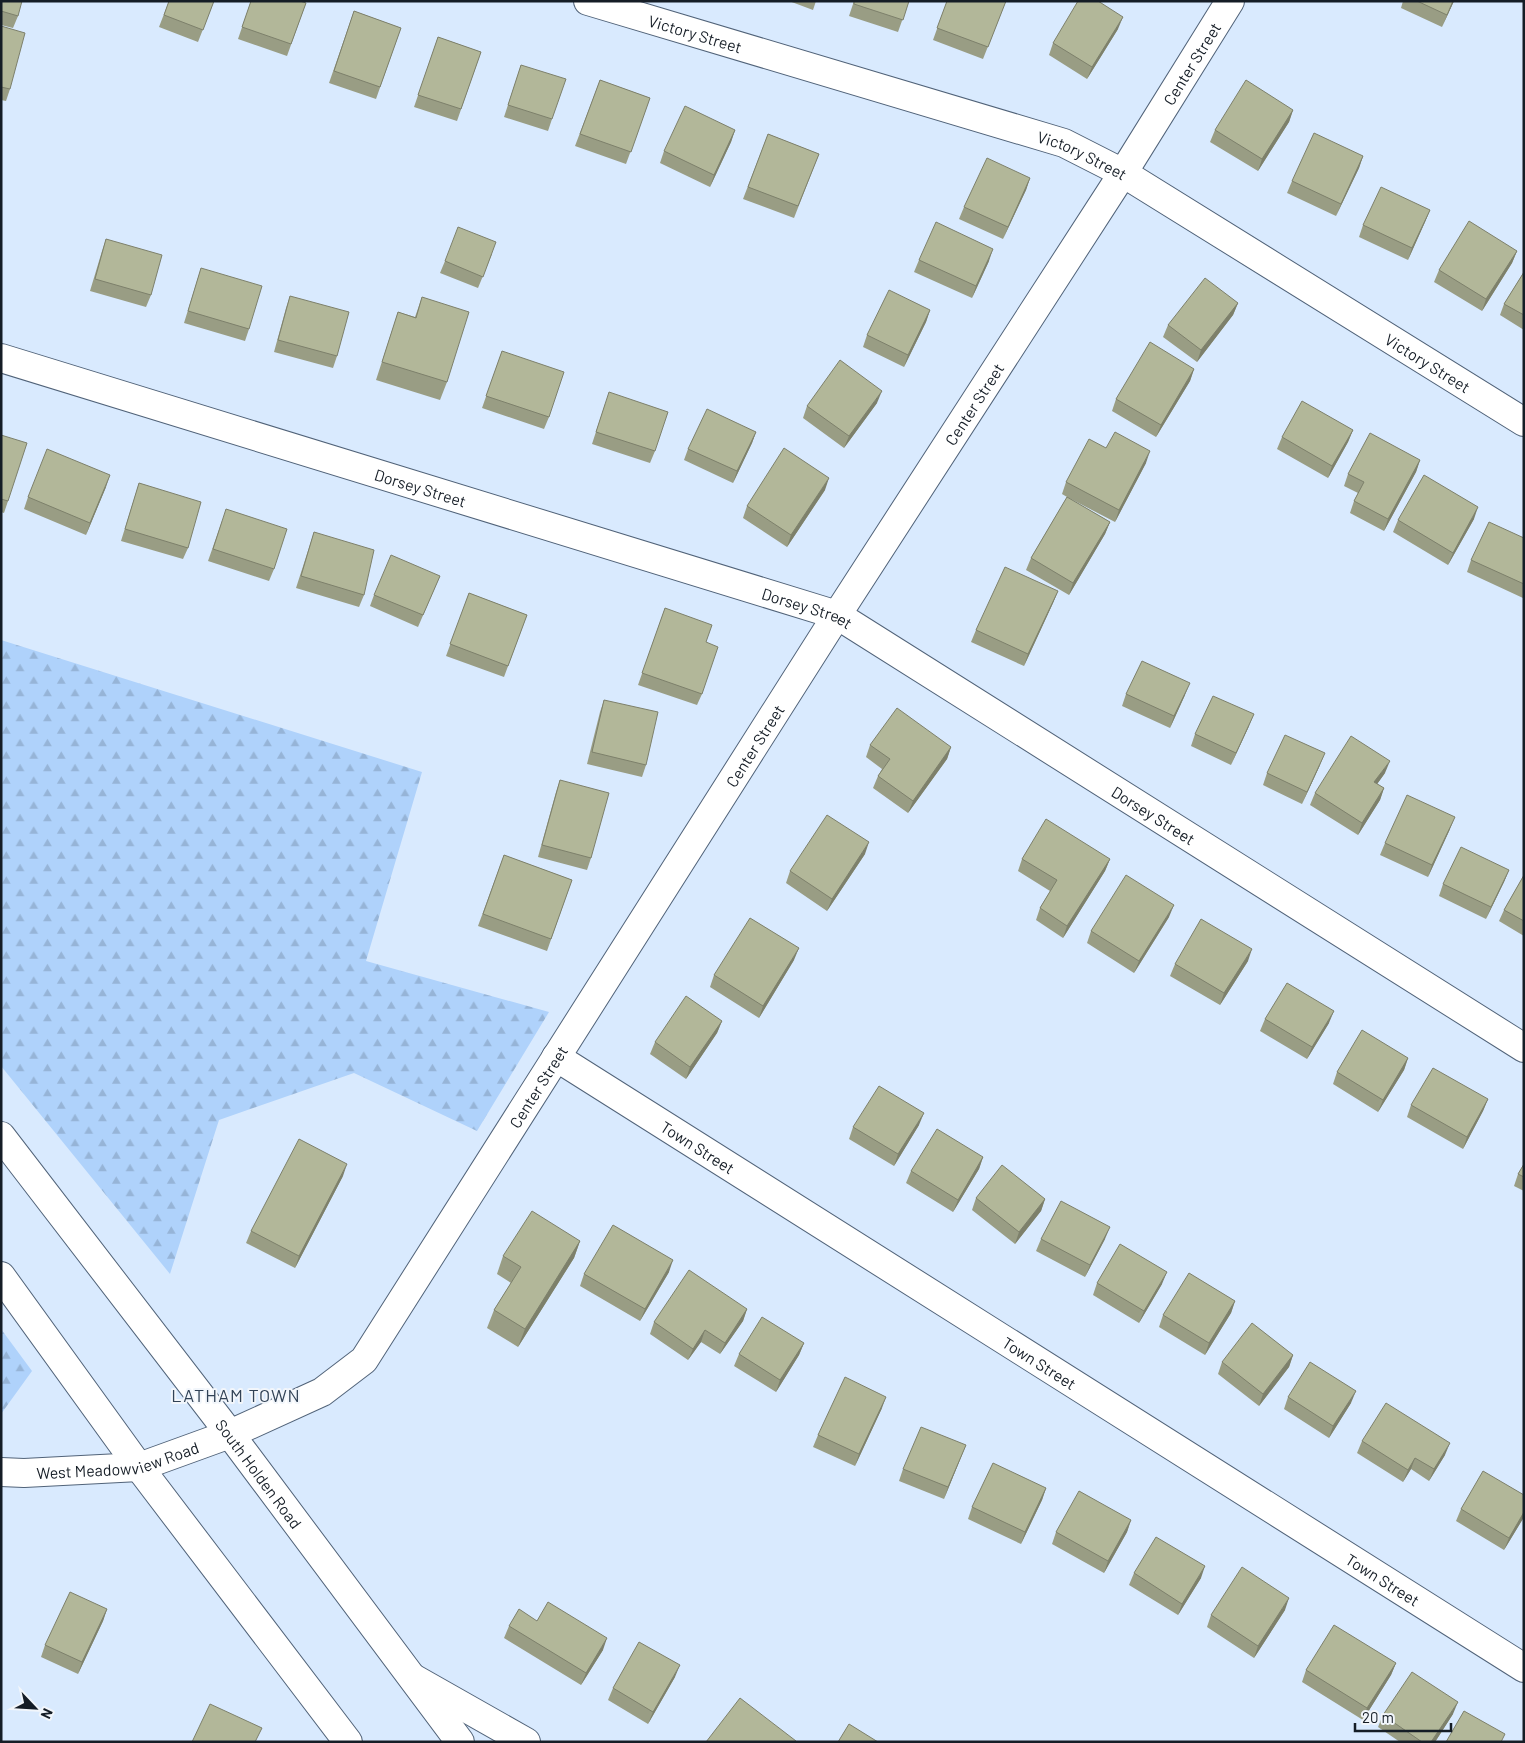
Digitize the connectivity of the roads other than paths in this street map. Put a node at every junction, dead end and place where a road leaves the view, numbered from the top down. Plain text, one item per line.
1 (588, 1) edge
2 (1230, 1) edge
3 (1123, 173) junction
4 (1, 358) edge
5 (1524, 422) edge
6 (837, 615) junction
7 (1524, 1048) edge
8 (556, 1057) junction
9 (1, 1136) edge
10 (1, 1276) edge
11 (230, 1434) junction
12 (139, 1467) junction
13 (1, 1472) edge
14 (1524, 1668) edge
15 (413, 1678) junction
16 (348, 1742) edge
17 (460, 1742) edge
18 (526, 1742) edge

1 - 3 street, Victory Street
2 - 3 street, Center Street
3 - 5 street, Victory Street
3 - 6 street, Center Street
4 - 6 street, Dorsey Street
6 - 7 street, Dorsey Street
6 - 8 street, Center Street
8 - 11 street, Center Street
8 - 14 street, Town Street
9 - 11 street, South Holden Road
10 - 12 street
11 - 12 street, West Meadowview Road
11 - 15 street, South Holden Road
12 - 13 street, West Meadowview Road
12 - 16 street
15 - 17 street, South Holden Road
15 - 18 street

